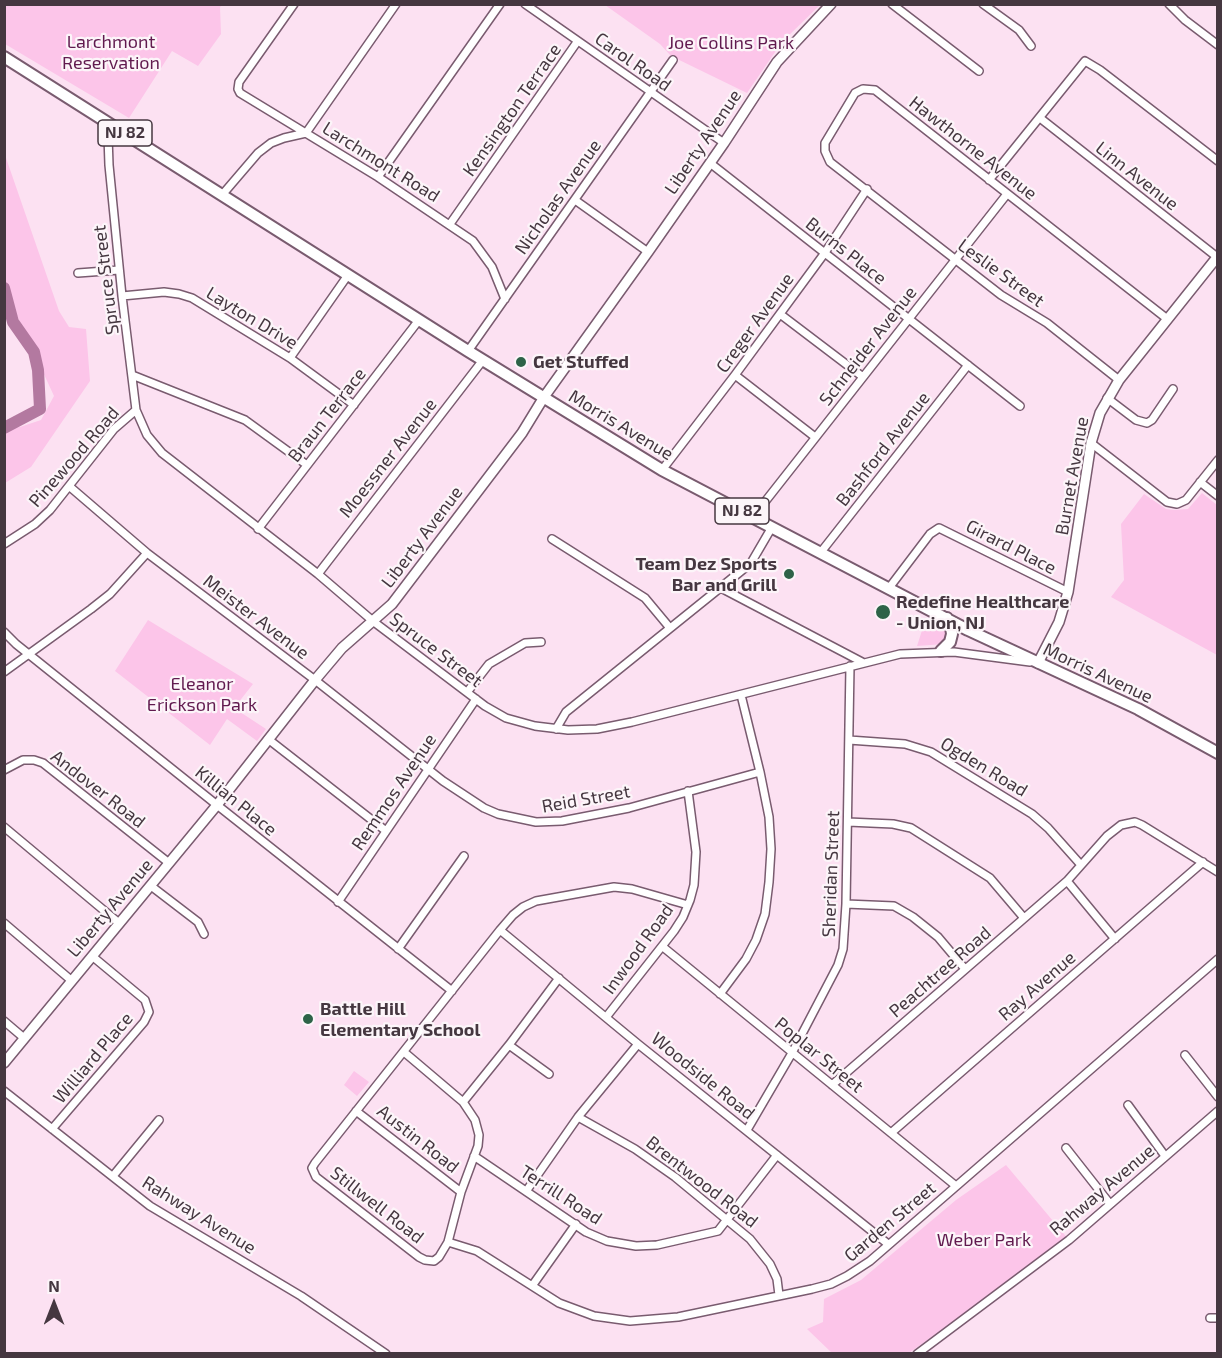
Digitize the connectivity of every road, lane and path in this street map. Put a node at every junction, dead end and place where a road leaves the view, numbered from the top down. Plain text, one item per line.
1 (294, 4) edge
2 (396, 4) edge
3 (500, 4) edge
4 (525, 4) edge
5 (831, 4) edge
6 (892, 4) edge
7 (983, 4) edge
8 (1169, 4) edge
9 (577, 42) junction
10 (1218, 45) edge
11 (1031, 46) dead end
12 (4, 57) edge
13 (673, 60) dead end
14 (978, 71) dead end
15 (650, 92) junction
16 (1040, 118) junction
17 (112, 124) junction
18 (306, 133) junction
19 (724, 143) junction
20 (1218, 161) edge
21 (710, 163) junction
22 (378, 177) junction
23 (989, 180) junction
24 (867, 189) junction
25 (1007, 194) junction
26 (222, 195) junction
27 (575, 200) junction
28 (450, 224) junction
29 (648, 252) junction
30 (824, 254) junction
31 (1217, 256) edge
32 (955, 258) junction
33 (119, 270) junction
34 (78, 273) dead end
35 (348, 275) junction
36 (122, 297) junction
37 (506, 299) junction
38 (780, 314) junction
39 (1166, 318) junction
40 (908, 319) junction
41 (419, 320) junction
42 (468, 351) junction
43 (290, 358) junction
44 (483, 360) junction
45 (968, 365) junction
46 (132, 375) junction
47 (735, 375) junction
48 (863, 377) junction
49 (1119, 380) junction
50 (1173, 389) dead end
51 (543, 397) junction
52 (1107, 398) junction
53 (354, 405) junction
54 (1020, 406) dead end
55 (136, 410) junction
56 (815, 437) junction
57 (1091, 443) junction
58 (1218, 460) edge
59 (307, 465) junction
60 (662, 470) junction
61 (1200, 483) junction
62 (69, 486) junction
63 (1218, 496) edge
64 (753, 517) junction
65 (772, 527) junction
66 (258, 529) junction
67 (552, 539) dead end
68 (4, 544) edge
69 (821, 552) junction
70 (147, 553) junction
71 (318, 574) junction
72 (721, 588) junction
73 (889, 588) junction
74 (1068, 592) junction
75 (946, 618) junction
76 (374, 622) junction
77 (670, 628) junction
78 (4, 632) edge
79 (541, 642) dead end
80 (941, 651) junction
81 (28, 653) junction
82 (862, 662) junction
83 (1038, 663) junction
84 (850, 666) junction
85 (4, 672) edge
86 (315, 680) junction
87 (468, 691) junction
88 (741, 695) junction
89 (476, 699) junction
90 (555, 729) junction
91 (268, 739) junction
92 (849, 740) junction
93 (1218, 753) edge
94 (428, 768) junction
95 (4, 770) edge
96 (760, 772) junction
97 (688, 792) junction
98 (217, 805) junction
99 (848, 822) junction
100 (4, 826) edge
101 (386, 831) junction
102 (464, 856) dead end
103 (1203, 862) junction
104 (169, 863) junction
105 (1081, 865) junction
106 (1218, 872) edge
107 (1067, 881) junction
108 (151, 886) junction
109 (338, 902) junction
110 (846, 904) junction
111 (688, 905) junction
112 (1024, 918) junction
113 (119, 922) junction
114 (4, 923) edge
115 (500, 930) junction
116 (204, 934) dead end
117 (1114, 939) junction
118 (663, 948) junction
119 (398, 949) junction
120 (92, 956) junction
121 (1218, 959) edge
122 (965, 969) junction
123 (559, 978) junction
124 (72, 981) junction
125 (452, 991) junction
126 (720, 994) junction
127 (607, 1016) junction
128 (4, 1021) edge
129 (24, 1038) junction
130 (638, 1044) junction
131 (509, 1045) junction
132 (404, 1052) junction
133 (792, 1053) junction
134 (1185, 1055) dead end
135 (4, 1063) edge
136 (549, 1074) dead end
137 (832, 1085) junction
138 (4, 1091) edge
139 (1218, 1096) edge
140 (463, 1102) junction
141 (1128, 1105) dead end
142 (356, 1111) junction
143 (1218, 1111) edge
144 (578, 1117) junction
145 (159, 1120) dead end
146 (52, 1129) junction
147 (747, 1130) junction
148 (891, 1133) junction
149 (1066, 1148) dead end
150 (777, 1155) junction
151 (474, 1156) junction
152 (1165, 1156) junction
153 (113, 1176) junction
154 (956, 1186) junction
155 (527, 1190) junction
156 (461, 1192) junction
157 (1110, 1204) junction
158 (727, 1220) junction
159 (576, 1224) junction
160 (448, 1242) junction
161 (888, 1244) junction
162 (532, 1286) junction
163 (779, 1295) junction
164 (386, 1353) edge
165 (917, 1353) edge

1 - 18 street
2 - 18 street
3 - 22 street
4 - 9 street, Carol Road
5 - 19 street, Liberty Avenue
6 - 14 street
7 - 11 street
8 - 10 street
9 - 15 street, Carol Road
9 - 28 street, Kensington Terrace
12 - 17 main road, Morris Avenue / NJ 82
13 - 15 street, Nicholas Avenue
15 - 19 street, Carol Road
15 - 27 street, Nicholas Avenue
16 - 20 street
16 - 23 street
16 - 31 street, Linn Avenue
17 - 26 main road, Morris Avenue / NJ 82
17 - 33 street, Spruce Street
18 - 22 street, Larchmont Road
18 - 26 street, Larchmont Road
19 - 21 street, Liberty Avenue
21 - 29 street, Liberty Avenue
21 - 30 street, Burns Place
22 - 28 street, Larchmont Road
23 - 24 street, Hawthorne Avenue
23 - 25 street, Hawthorne Avenue
24 - 30 street, Creger Avenue
24 - 32 street, Leslie Street
25 - 32 street, Schneider Avenue
25 - 39 street, Hawthorne Avenue
26 - 35 main road, Morris Avenue / NJ 82
27 - 29 street
27 - 37 street, Nicholas Avenue
28 - 37 street, Larchmont Road
29 - 51 street, Liberty Avenue
30 - 38 street, Creger Avenue
30 - 40 street, Burns Place
31 - 39 street, Burnet Avenue
32 - 40 street, Schneider Avenue
32 - 49 street, Leslie Street
33 - 34 street
33 - 36 street, Spruce Street
35 - 41 main road, Morris Avenue / NJ 82
35 - 43 street
36 - 43 street, Layton Drive
36 - 46 street, Spruce Street
37 - 42 street, Nicholas Avenue
38 - 47 street, Creger Avenue
38 - 48 street
39 - 49 street, Burnet Avenue
40 - 45 street, Burns Place
40 - 48 street, Schneider Avenue
41 - 42 main road, Morris Avenue / NJ 82
41 - 53 street, Braun Terrace
42 - 44 main road, Morris Avenue / NJ 82
43 - 53 street, Layton Drive
44 - 51 main road, Morris Avenue / NJ 82
44 - 71 street, Moessner Avenue
45 - 54 street, Burns Place
45 - 69 street, Bashford Avenue
46 - 55 street, Spruce Street
46 - 59 street
47 - 56 street
47 - 60 street, Creger Avenue
48 - 56 street, Schneider Avenue
49 - 52 street, Burnet Avenue
50 - 52 street
51 - 60 main road, Morris Avenue / NJ 82
51 - 76 street, Liberty Avenue
52 - 57 street, Burnet Avenue
53 - 59 street, Braun Terrace
55 - 62 street, Pinewood Road
55 - 66 street, Spruce Street
56 - 64 street, Schneider Avenue
57 - 61 street
57 - 74 street, Burnet Avenue
58 - 61 street
59 - 66 street, Braun Terrace
60 - 64 main road, Morris Avenue / NJ 82
61 - 63 street
62 - 68 street, Pinewood Road
62 - 70 street, Meister Avenue
64 - 65 main road, Morris Avenue / NJ 82
65 - 69 main road, Morris Avenue / NJ 82
65 - 72 street
66 - 71 street, Spruce Street
67 - 77 street
69 - 73 main road, Morris Avenue / NJ 82
70 - 81 street
70 - 86 street, Meister Avenue
71 - 76 street, Spruce Street
72 - 77 street
72 - 82 street
73 - 74 street, Girard Place
73 - 75 main road, Morris Avenue / NJ 82
74 - 83 street, Burnet Avenue
75 - 80 main road
75 - 83 main road, Morris Avenue / NJ 82
76 - 86 street, Liberty Avenue
76 - 87 street, Spruce Street
77 - 90 street
78 - 81 street, Killian Place
79 - 87 street
80 - 82 street, Spruce Street
80 - 83 street, Spruce Street
81 - 85 street
81 - 98 street, Killian Place
82 - 84 street, Spruce Street
83 - 93 main road, Morris Avenue / NJ 82
84 - 88 street, Spruce Street
84 - 92 street, Sheridan Street
86 - 91 street, Liberty Avenue
86 - 94 street, Meister Avenue
87 - 89 street, Spruce Street
88 - 90 street, Spruce Street
88 - 96 street
89 - 90 street, Spruce Street
89 - 94 street, Remmos Avenue
91 - 98 street, Liberty Avenue
91 - 101 street
92 - 99 street, Sheridan Street
92 - 105 street, Ogden Road
94 - 97 street, Reid Street
94 - 101 street, Remmos Avenue
95 - 104 street, Andover Road
96 - 97 street, Reid Street
96 - 126 street
97 - 111 street, Inwood Road
98 - 104 street, Liberty Avenue
98 - 109 street, Killian Place
99 - 110 street, Sheridan Street
99 - 112 street
100 - 113 street
101 - 109 street, Remmos Avenue
102 - 119 street
103 - 105 street, Peachtree Road
103 - 106 street
103 - 117 street, Ray Avenue
104 - 108 street, Liberty Avenue
105 - 107 street, Peachtree Road
107 - 112 street, Peachtree Road
107 - 117 street
108 - 113 street, Liberty Avenue
108 - 116 street
109 - 119 street, Killian Place
110 - 122 street
110 - 133 street, Sheridan Street
111 - 115 street
111 - 118 street, Inwood Road
112 - 122 street, Peachtree Road
113 - 120 street, Liberty Avenue
114 - 124 street
115 - 123 street, Woodside Road
115 - 125 street
117 - 148 street, Ray Avenue
118 - 126 street, Poplar Street
118 - 127 street, Inwood Road
119 - 125 street, Killian Place
120 - 124 street, Liberty Avenue
120 - 146 street, Williard Place
121 - 154 street, Garden Street
122 - 137 street, Peachtree Road
123 - 127 street, Woodside Road
123 - 131 street
124 - 129 street, Liberty Avenue
125 - 132 street
126 - 133 street, Poplar Street
127 - 130 street, Woodside Road
128 - 129 street
129 - 135 street, Liberty Avenue
130 - 144 street
130 - 147 street, Woodside Road
131 - 136 street
131 - 140 street
132 - 140 street
132 - 142 street
133 - 137 street, Poplar Street
133 - 147 street, Sheridan Street
134 - 139 street
137 - 148 street, Poplar Street
138 - 146 street, Rahway Avenue
140 - 151 street
141 - 152 street
142 - 156 street, Austin Road
142 - 160 street, Stillwell Road
143 - 152 street, Rahway Avenue
144 - 155 street
144 - 158 street, Brentwood Road
145 - 153 street
146 - 153 street, Rahway Avenue
147 - 150 street, Woodside Road
148 - 154 street, Poplar Street
149 - 157 street
150 - 158 street, Terrill Road
150 - 161 street, Woodside Road
151 - 155 street, Terrill Road
151 - 156 street
152 - 157 street, Rahway Avenue
153 - 164 street, Rahway Avenue
154 - 161 street, Garden Street
155 - 159 street, Terrill Road
156 - 160 street
157 - 165 street, Rahway Avenue
158 - 159 street, Terrill Road
158 - 163 street, Brentwood Road
159 - 162 street
160 - 162 street, Garden Street
161 - 163 street, Garden Street
162 - 163 street, Garden Street

